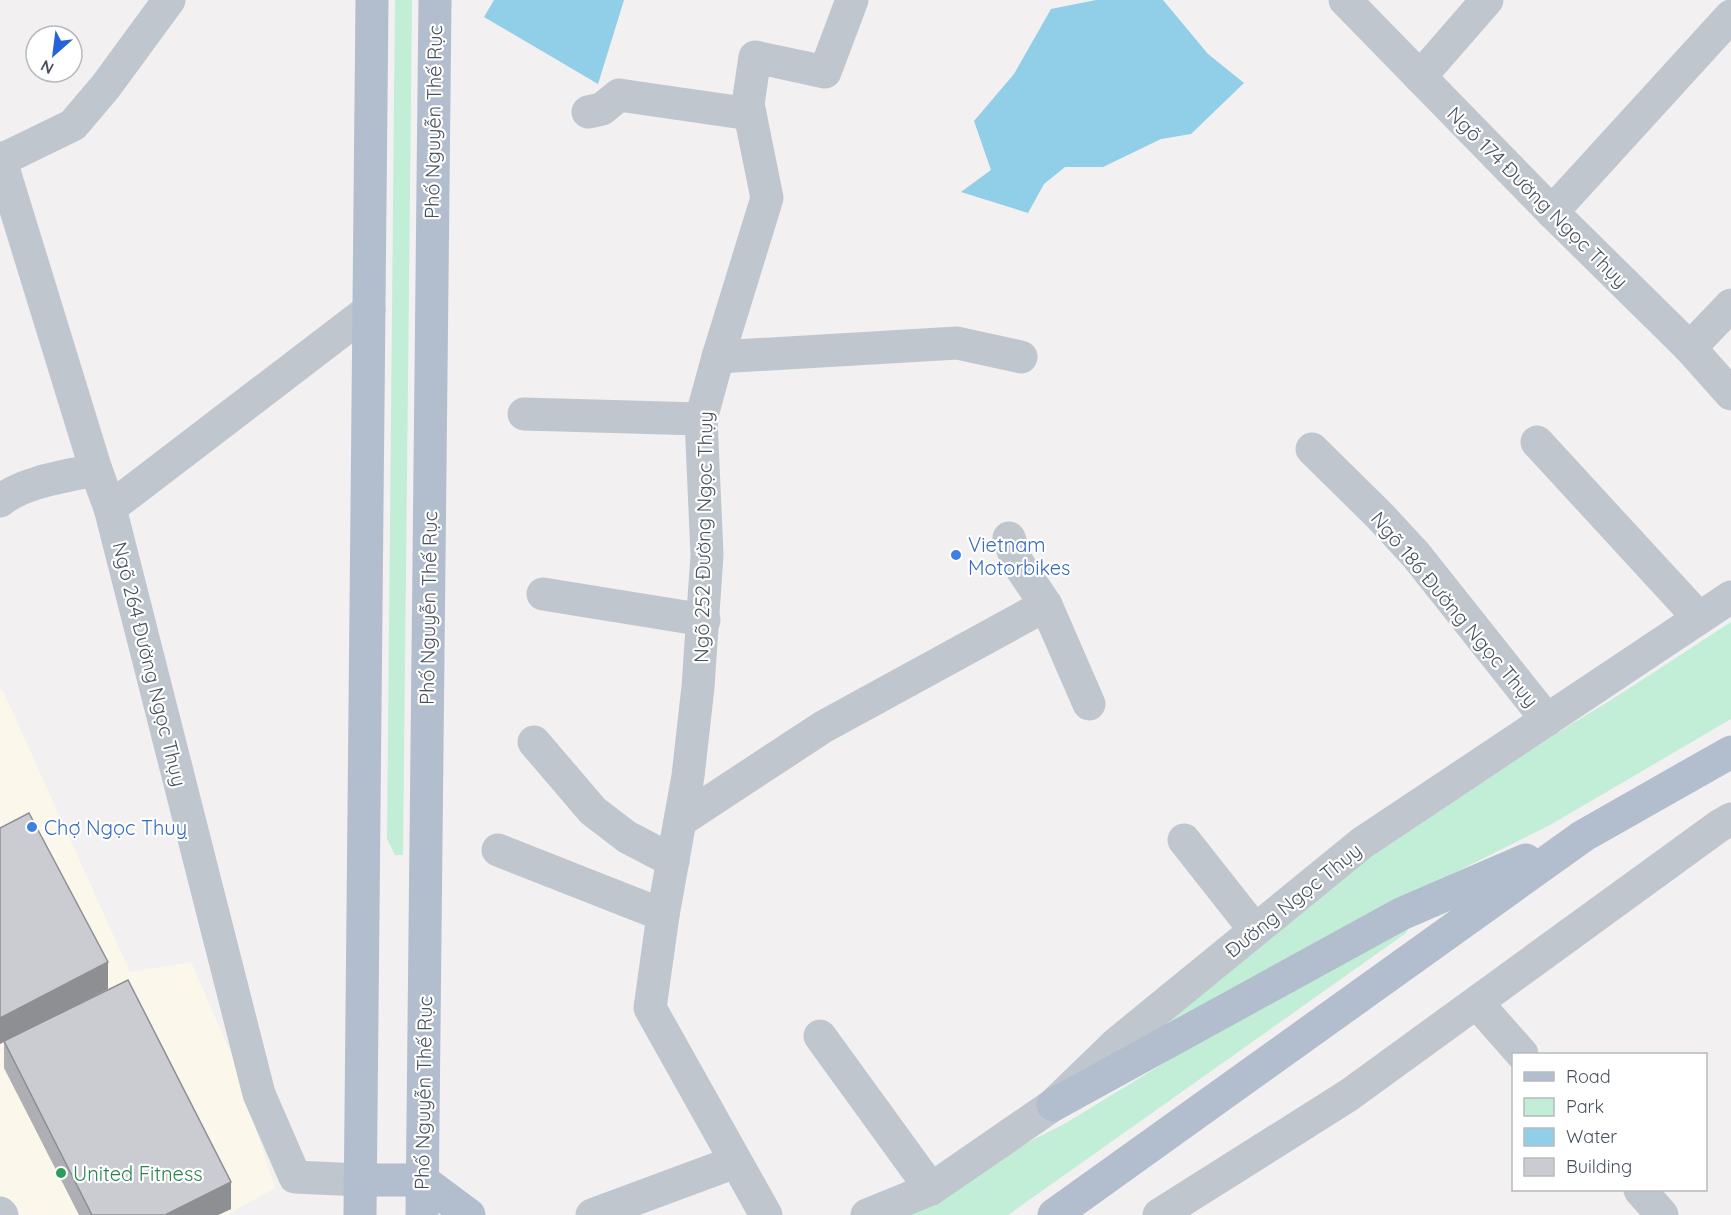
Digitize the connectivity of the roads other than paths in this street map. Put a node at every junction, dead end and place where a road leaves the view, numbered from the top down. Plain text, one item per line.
1 (169, 0) edge
2 (372, 0) edge
3 (435, 0) edge
4 (852, 0) edge
5 (1345, 0) edge
6 (1487, 0) edge
7 (1731, 16) edge
8 (1420, 77) junction
9 (588, 112) dead end
10 (750, 114) junction
11 (0, 159) edge
12 (1552, 212) junction
13 (1731, 304) edge
14 (369, 310) junction
15 (1690, 348) junction
16 (718, 357) junction
17 (1021, 357) dead end
18 (1731, 394) edge
19 (524, 414) dead end
20 (702, 419) junction
21 (1537, 441) dead end
22 (1312, 449) dead end
23 (96, 470) junction
24 (0, 501) edge
25 (110, 508) junction
26 (1009, 538) dead end
27 (543, 594) dead end
28 (1731, 597) edge
29 (1046, 605) junction
30 (1699, 618) junction
31 (704, 620) junction
32 (1089, 704) dead end
33 (1547, 720) junction
34 (534, 742) dead end
35 (1731, 752) edge
36 (680, 820) junction
37 (1727, 829) edge
38 (1583, 836) junction
39 (1184, 840) dead end
40 (498, 850) dead end
41 (673, 861) junction
42 (663, 915) junction
43 (1255, 930) junction
44 (1477, 1003) junction
45 (820, 1036) dead end
46 (1521, 1053) edge
47 (1053, 1105) junction
48 (735, 1162) junction
49 (360, 1180) junction
50 (422, 1180) junction
51 (931, 1189) junction
52 (1641, 1191) edge
53 (360, 1215) edge
54 (422, 1215) edge
55 (469, 1215) edge
56 (592, 1215) edge
57 (766, 1215) edge
58 (867, 1215) edge
59 (1054, 1215) edge
60 (1160, 1215) edge
61 (1662, 1215) edge

1 - 11 street
2 - 14 main road
3 - 50 main road, Phố Nguyễn Thế Rục
4 - 10 street, Ngõ 252 Đường Ngọc Thụy
5 - 8 street, Ngõ 174 Đường Ngọc Thụy
6 - 8 street
7 - 12 street
8 - 12 street, Ngõ 174 Đường Ngọc Thụy
9 - 10 street
10 - 16 street, Ngõ 252 Đường Ngọc Thụy
11 - 23 street, Ngõ 264 Đường Ngọc Thụy
12 - 15 street, Ngõ 174 Đường Ngọc Thụy
13 - 15 street
14 - 25 street
14 - 49 main road
15 - 18 street, Ngõ 174 Đường Ngọc Thụy
16 - 17 street
16 - 20 street, Ngõ 252 Đường Ngọc Thụy
19 - 20 street
20 - 31 street, Ngõ 252 Đường Ngọc Thụy
21 - 30 street
22 - 33 street, Ngõ 186 Đường Ngọc Thụy
23 - 24 street
23 - 25 street, Ngõ 264 Đường Ngọc Thụy
25 - 49 street, Ngõ 264 Đường Ngọc Thụy
26 - 29 street
27 - 31 street
28 - 30 street, Đường Ngọc Thụy
29 - 32 street
29 - 36 street
30 - 33 street, Đường Ngọc Thụy
31 - 36 street, Ngõ 252 Đường Ngọc Thụy
33 - 43 street, Đường Ngọc Thụy
34 - 41 street
35 - 38 main road
36 - 41 street, Ngõ 252 Đường Ngọc Thụy
37 - 44 street
38 - 47 main road
38 - 59 main road
39 - 43 street
40 - 42 street
41 - 42 street, Ngõ 252 Đường Ngọc Thụy
42 - 48 street, Ngõ 252 Đường Ngọc Thụy
43 - 47 street, Đường Ngọc Thụy
44 - 46 street
44 - 60 street
45 - 51 street
47 - 51 street, Đường Ngọc Thụy
48 - 56 street
48 - 57 street, Ngõ 252 Đường Ngọc Thụy
49 - 50 main road
49 - 53 main road
50 - 54 main road, Phố Nguyễn Thế Rục
50 - 55 main road
51 - 58 street, Đường Ngọc Thụy
52 - 61 street

